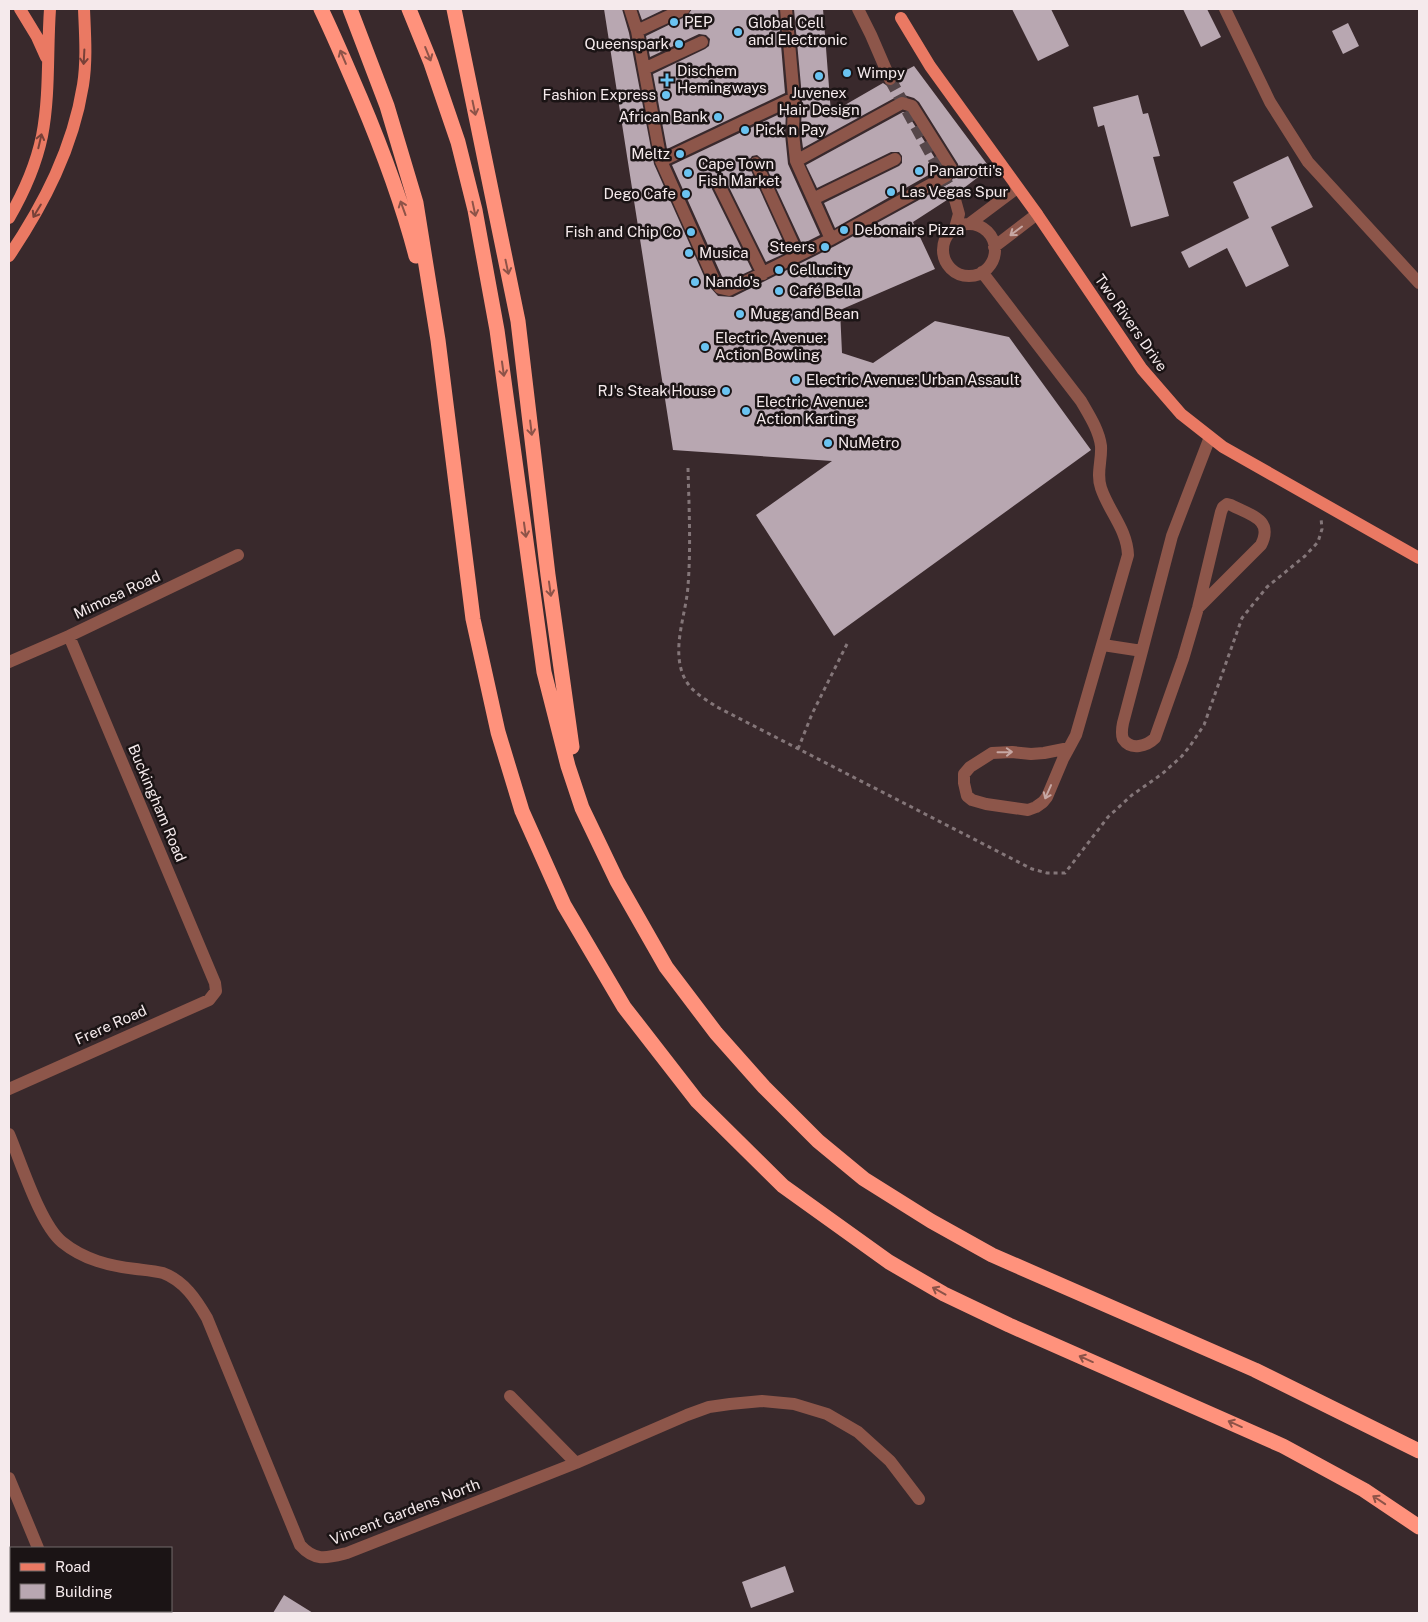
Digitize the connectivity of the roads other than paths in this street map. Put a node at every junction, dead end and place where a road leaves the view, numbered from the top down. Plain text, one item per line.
1 (20, 9) edge
2 (50, 9) edge
3 (84, 9) edge
4 (321, 9) edge
5 (350, 9) edge
6 (410, 9) edge
7 (454, 9) edge
8 (630, 9) edge
9 (684, 9) edge
10 (786, 9) edge
11 (858, 9) edge
12 (1225, 9) edge
13 (901, 18) dead end
14 (637, 31) junction
15 (702, 42) dead end
16 (47, 60) junction
17 (644, 70) junction
18 (890, 78) tunnel mouth
19 (794, 98) junction
20 (895, 159) dead end
21 (661, 161) junction
22 (796, 161) junction
23 (756, 163) dead end
24 (718, 183) dead end
25 (1017, 188) junction
26 (954, 196) tunnel mouth
27 (813, 199) junction
28 (1038, 214) junction
29 (9, 218) edge
30 (969, 224) junction
31 (955, 228) junction
32 (831, 239) junction
33 (994, 247) junction
34 (798, 255) junction
35 (9, 256) edge
36 (982, 272) junction
37 (763, 274) junction
38 (1419, 283) edge
39 (438, 340) junction
40 (1210, 437) junction
41 (238, 555) dead end
42 (1419, 558) edge
43 (1198, 608) junction
44 (69, 636) junction
45 (1103, 645) junction
46 (1142, 651) junction
47 (9, 662) edge
48 (1069, 748) junction
49 (582, 808) junction
50 (215, 983) joint
51 (9, 1089) edge
52 (9, 1134) edge
53 (510, 1396) dead end
54 (1419, 1451) edge
55 (576, 1463) junction
56 (9, 1478) edge
57 (918, 1499) dead end
58 (1419, 1527) edge
59 (38, 1547) edge

1 - 16 main road
2 - 16 main road
3 -> 35 main road
39 -> 4 highway
5 - 39 highway
6 -> 49 highway
7 -> 49 highway
8 - 14 street
9 - 14 street
10 - 19 street
11 - 18 street
12 - 38 street
13 - 25 main road, Two Rivers Drive
14 - 17 street
15 - 17 street
29 -> 16 main road
17 - 21 street
19 - 21 street
19 - 22 street
20 - 27 street
21 - 37 street
22 - 27 street
22 - 32 street
23 - 34 street
24 - 37 street
25 - 28 main road, Two Rivers Drive
25 - 30 street
26 - 31 street
27 - 32 street
28 -> 33 street
28 - 40 main road, Two Rivers Drive
30 - 31 street
30 - 33 street
31 - 36 street
32 - 34 street
33 - 36 street
34 - 37 street
36 - 45 street
58 -> 39 highway
40 - 42 main road, Two Rivers Drive
40 - 46 street
41 - 44 street, Mimosa Road
43 - 43 street
43 - 46 street
44 - 47 street, Mimosa Road
44 - 50 street, Buckingham Road
45 - 46 street
45 - 48 street
48 -> 48 street
49 - 54 highway
50 - 51 street, Frere Road
52 - 55 street, Vincent Gardens North
53 - 55 street
55 - 57 street, Vincent Gardens North
56 - 59 street

